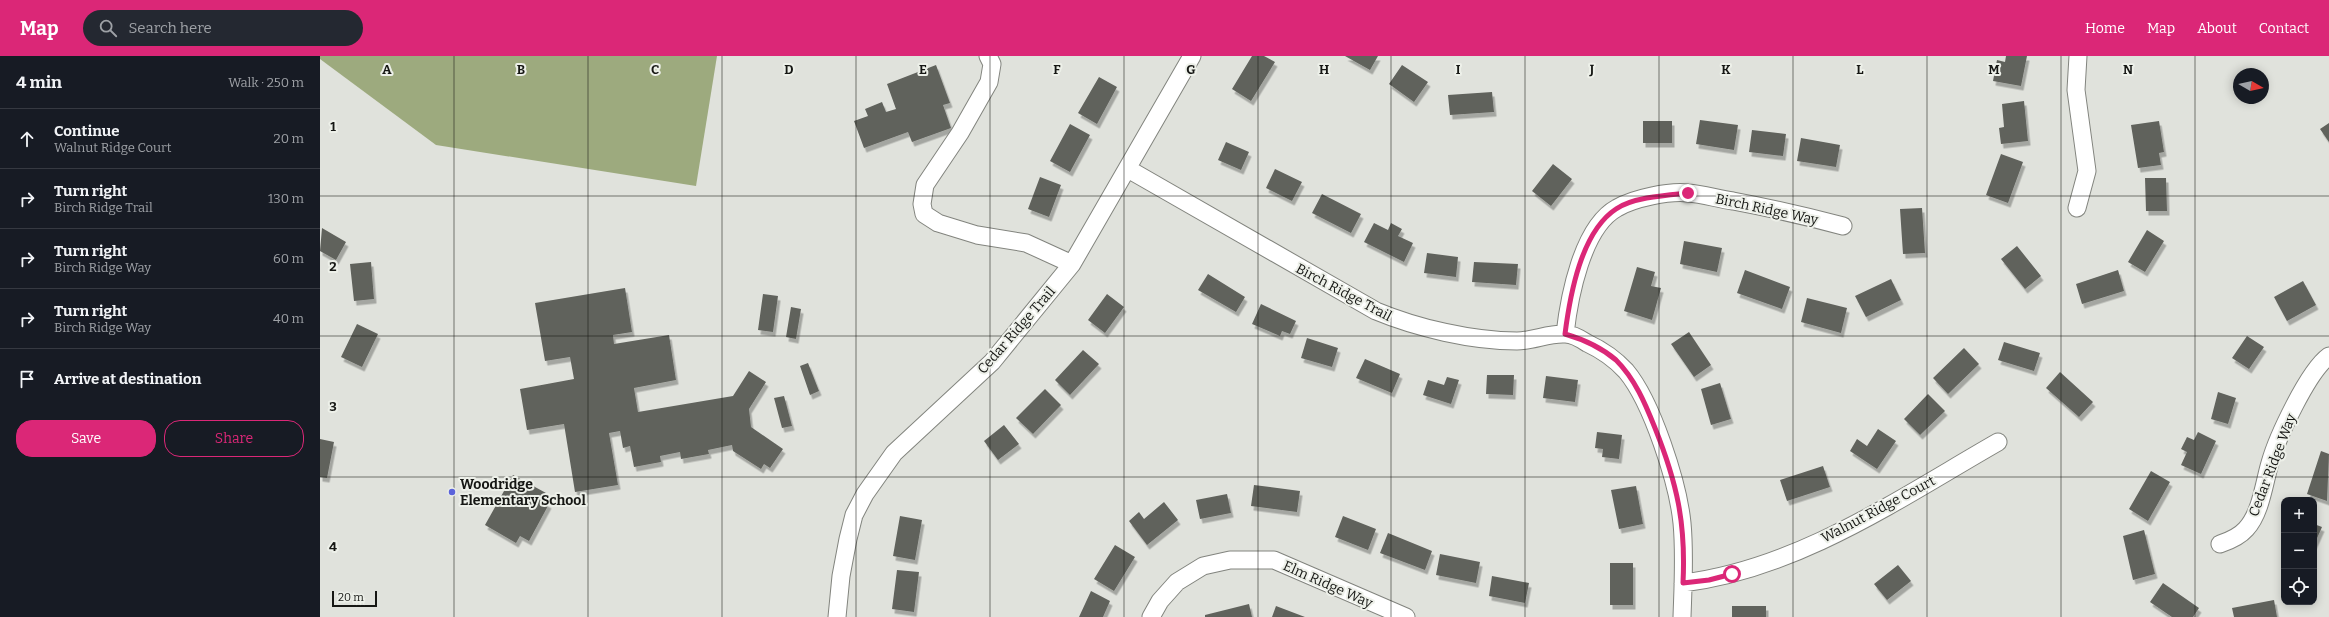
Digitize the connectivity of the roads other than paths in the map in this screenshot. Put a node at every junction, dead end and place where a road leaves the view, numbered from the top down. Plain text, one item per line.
1 (988, 56) edge
2 (1192, 56) edge
3 (2078, 56) edge
4 (1128, 169) junction
5 (2077, 208) dead end
6 (1843, 226) dead end
7 (1072, 264) junction
8 (1565, 334) junction
9 (2329, 356) edge
10 (1998, 442) dead end
11 (2220, 544) dead end
12 (1683, 583) junction
13 (837, 617) edge
14 (1151, 617) edge
15 (1406, 617) edge
16 (1682, 617) edge

1 - 7 street
2 - 4 street, Cedar Ridge Trail
3 - 5 street
4 - 7 street, Cedar Ridge Trail
4 - 8 street, Birch Ridge Trail
6 - 8 street, Birch Ridge Way
7 - 13 street, Cedar Ridge Trail
8 - 12 street
9 - 11 street, Cedar Ridge Way
10 - 12 street, Walnut Ridge Court
12 - 16 street
14 - 15 street, Elm Ridge Way

